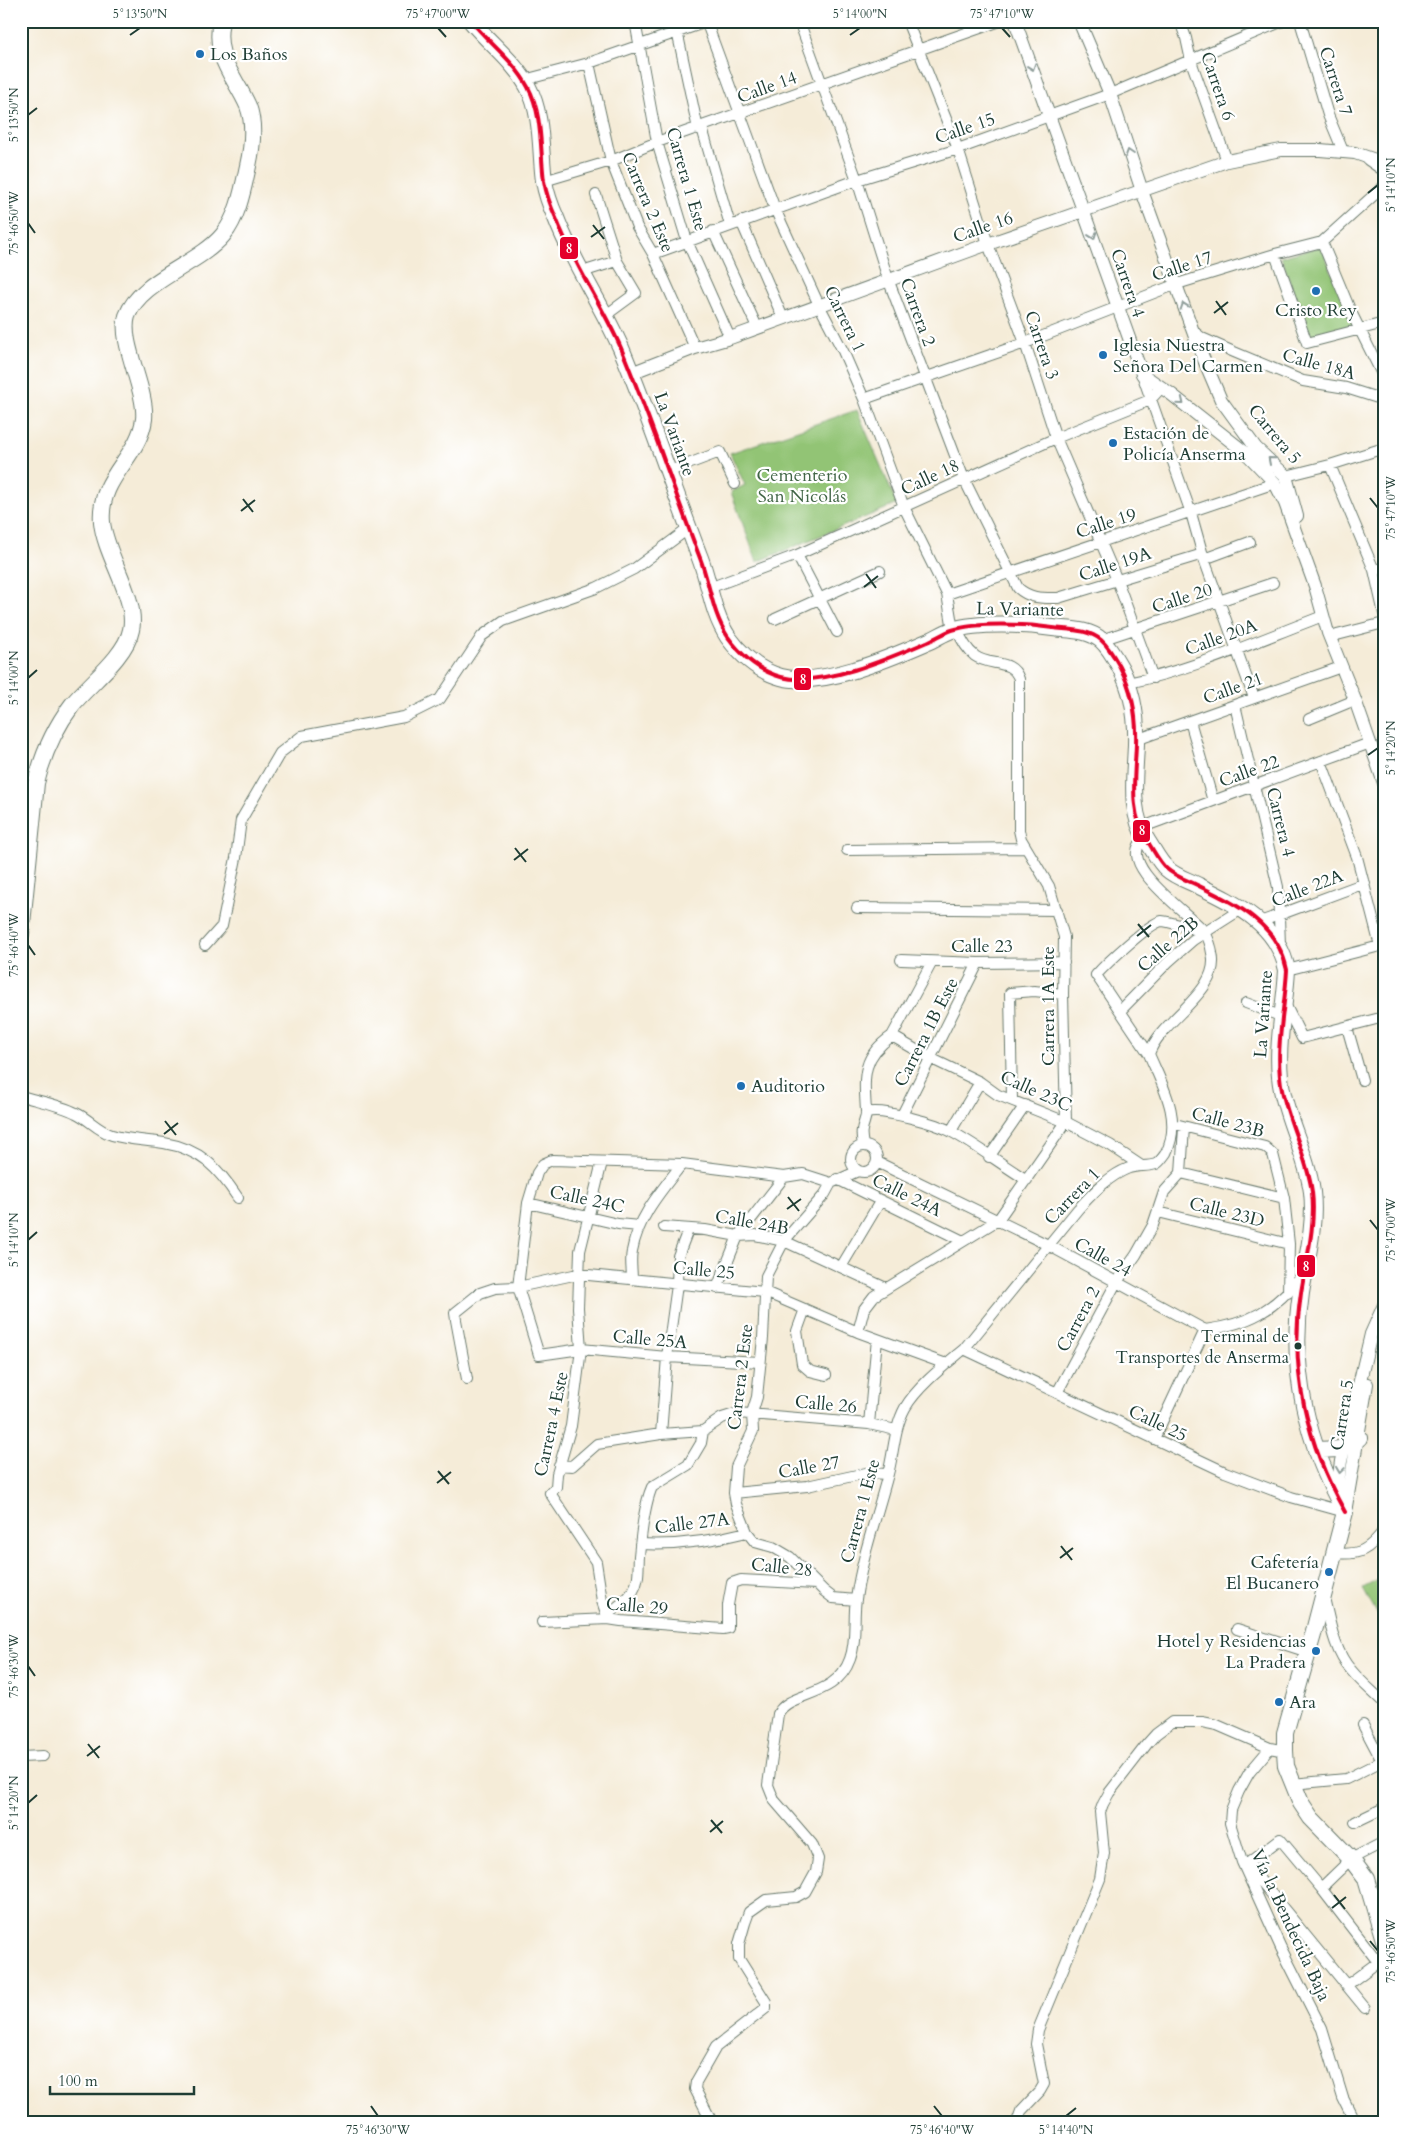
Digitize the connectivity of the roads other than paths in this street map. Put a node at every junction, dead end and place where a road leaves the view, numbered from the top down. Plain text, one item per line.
1 (221, 21) edge
2 (471, 21) edge
3 (635, 21) edge
4 (706, 21) edge
5 (799, 21) edge
6 (907, 21) edge
7 (1000, 21) edge
8 (1015, 21) edge
9 (1079, 21) edge
10 (1180, 21) edge
11 (1284, 21) edge
12 (1300, 21) edge
13 (677, 31) junction
14 (641, 45) junction
15 (918, 51) junction
16 (1191, 61) junction
17 (589, 63) junction
18 (524, 80) junction
19 (823, 84) junction
20 (1110, 94) junction
21 (741, 114) junction
22 (1049, 116) junction
23 (700, 128) junction
24 (657, 142) junction
25 (958, 149) junction
26 (1354, 153) junction
27 (1227, 160) junction
28 (611, 161) junction
29 (1384, 164) edge
30 (1384, 171) edge
31 (857, 180) junction
32 (544, 181) junction
33 (1384, 186) edge
34 (1142, 191) junction
35 (596, 195) dead end
36 (775, 209) junction
37 (1084, 210) junction
38 (741, 221) junction
39 (730, 225) junction
40 (713, 231) junction
41 (687, 240) junction
42 (1322, 242) junction
43 (988, 244) junction
44 (653, 254) junction
45 (1275, 254) junction
46 (617, 261) junction
47 (582, 272) junction
48 (888, 279) junction
49 (1177, 284) junction
50 (819, 305) junction
51 (1117, 306) junction
52 (606, 315) junction
53 (783, 318) junction
54 (1384, 324) edge
55 (757, 327) junction
56 (1360, 330) junction
57 (1193, 331) junction
58 (730, 338) junction
59 (1025, 343) junction
60 (695, 348) junction
61 (631, 373) junction
62 (1142, 374) junction
63 (925, 377) junction
64 (1384, 378) edge
65 (1161, 388) junction
66 (864, 399) junction
67 (1150, 400) junction
68 (1384, 400) edge
69 (1056, 438) junction
70 (1384, 448) edge
71 (1330, 465) junction
72 (667, 472) junction
73 (964, 479) junction
74 (1280, 480) junction
75 (735, 484) dead end
76 (904, 507) junction
77 (1191, 513) junction
78 (688, 529) junction
79 (1100, 541) junction
80 (1250, 542) dead end
81 (797, 555) junction
82 (1203, 556) junction
83 (1379, 569) edge
84 (880, 571) dead end
85 (1009, 572) junction
86 (1117, 580) junction
87 (1273, 584) dead end
88 (708, 588) junction
89 (947, 594) junction
90 (819, 598) junction
91 (1036, 598) joint
92 (1220, 602) junction
93 (1384, 614) edge
94 (1323, 616) junction
95 (775, 619) dead end
96 (1384, 623) edge
97 (955, 630) junction
98 (1136, 630) junction
99 (837, 632) dead end
100 (1337, 635) junction
101 (1101, 640) junction
102 (1237, 651) junction
103 (1341, 667) junction
104 (1153, 678) junction
105 (1128, 683) junction
106 (1254, 698) junction
107 (1355, 700) junction
108 (1235, 705) junction
109 (1309, 719) dead end
110 (1190, 721) junction
111 (1136, 740) junction
112 (1370, 744) junction
113 (1321, 761) junction
114 (1384, 767) edge
115 (1384, 783) edge
116 (1254, 786) junction
117 (1214, 801) junction
118 (1143, 833) junction
119 (1026, 848) junction
120 (846, 850) dead end
121 (1365, 883) junction
122 (23, 890) edge
123 (857, 908) dead end
124 (1243, 908) junction
125 (1057, 910) junction
126 (1278, 916) junction
127 (1260, 922) junction
128 (1204, 932) junction
129 (21, 934) edge
130 (205, 945) dead end
131 (1382, 946) edge
132 (1280, 948) junction
133 (901, 960) dead end
134 (932, 962) junction
135 (1064, 962) junction
136 (978, 963) junction
137 (1287, 970) junction
138 (1062, 994) junction
139 (1246, 1003) dead end
140 (1120, 1010) junction
141 (1283, 1010) junction
142 (1384, 1017) edge
143 (1347, 1027) junction
144 (892, 1036) junction
145 (1150, 1054) junction
146 (930, 1058) junction
147 (1362, 1080) dead end
148 (980, 1082) junction
149 (21, 1096) edge
150 (1012, 1100) junction
151 (1026, 1105) junction
152 (866, 1113) junction
153 (902, 1115) junction
154 (1066, 1122) junction
155 (1174, 1123) junction
156 (1184, 1127) junction
157 (950, 1131) junction
158 (863, 1145) junction
159 (989, 1157) junction
160 (602, 1162) junction
161 (878, 1162) junction
162 (682, 1164) junction
163 (1140, 1165) junction
164 (858, 1171) junction
165 (1181, 1173) junction
166 (784, 1177) junction
167 (1027, 1180) junction
168 (834, 1181) junction
169 (238, 1198) dead end
170 (1284, 1198) junction
171 (881, 1200) junction
172 (528, 1203) junction
173 (1158, 1212) junction
174 (588, 1218) junction
175 (998, 1220) junction
176 (639, 1226) junction
177 (664, 1228) dead end
178 (688, 1230) junction
179 (738, 1236) junction
180 (784, 1241) junction
181 (963, 1241) junction
182 (1289, 1244) junction
183 (1048, 1245) junction
184 (841, 1267) junction
185 (1305, 1272) junction
186 (578, 1274) junction
187 (632, 1279) junction
188 (1116, 1283) junction
189 (677, 1285) junction
190 (518, 1287) junction
191 (716, 1288) junction
192 (886, 1288) junction
193 (765, 1292) junction
194 (1288, 1293) junction
195 (1384, 1305) edge
196 (804, 1309) junction
197 (1384, 1318) edge
198 (1205, 1330) junction
199 (858, 1332) junction
200 (876, 1339) junction
201 (582, 1349) junction
202 (964, 1350) junction
203 (667, 1357) junction
204 (760, 1362) junction
205 (946, 1364) junction
206 (826, 1375) dead end
207 (467, 1379) dead end
208 (1057, 1394) junction
209 (752, 1413) junction
210 (869, 1424) junction
211 (896, 1430) junction
212 (703, 1431) junction
213 (661, 1434) junction
214 (1154, 1439) junction
215 (1352, 1442) junction
216 (1316, 1450) junction
217 (559, 1465) junction
218 (888, 1474) junction
219 (734, 1493) junction
220 (1336, 1497) junction
221 (1345, 1512) junction
222 (1384, 1530) edge
223 (747, 1532) junction
224 (640, 1544) junction
225 (1336, 1553) junction
226 (816, 1584) junction
227 (1324, 1594) junction
228 (856, 1600) junction
229 (607, 1616) junction
230 (542, 1622) dead end
231 (728, 1628) joint
232 (1237, 1629) dead end
233 (1308, 1652) junction
234 (1384, 1703) edge
235 (1363, 1725) dead end
236 (1277, 1750) junction
237 (43, 1756) dead end
238 (21, 1757) edge
239 (1383, 1760) edge
240 (1292, 1784) junction
241 (1384, 1808) edge
242 (1355, 1822) dead end
243 (1384, 1842) edge
244 (1351, 1859) junction
245 (1321, 1888) junction
246 (1378, 1894) edge
247 (1384, 1940) edge
248 (1346, 1985) junction
249 (1365, 2008) dead end
250 (712, 2122) edge
251 (1017, 2122) edge
252 (1355, 2122) edge

1 - 122 main road
2 - 18 main road, La Variante
3 - 14 street, Carrera 1 Este
4 - 13 street
4 - 21 street, Carrera 1
5 - 19 street, Carrera 2
6 - 15 street, Carrera 3
7 - 15 street, Calle 14
8 -> 22 street, Carrera 4
9 - 20 street, Carrera 5
10 - 16 street, Carrera 6
11 - 16 street, Calle 15
12 - 26 street, Carrera 7
13 - 14 street
13 - 23 street
14 - 17 street
14 - 24 street, Carrera 1 Este
15 - 19 street, Calle 14
15 - 25 street, Carrera 3
16 - 20 street, Calle 15
16 - 27 street, Carrera 6
17 - 18 street
17 - 28 street, Carrera 2 Este
18 - 32 main road, La Variante
19 - 21 street, Calle 14
19 - 31 street, Carrera 2
20 - 22 street, Calle 15
34 -> 20 street, Carrera 5
21 - 23 street, Calle 14
21 - 36 street, Carrera 1
22 - 25 street, Calle 15
22 - 37 street, Carrera 4
23 - 24 street, Calle 14
23 - 39 street
24 - 28 street, Calle 14
24 - 41 street, Carrera 1 Este
25 - 31 street, Calle 15
25 - 43 street, Carrera 3
26 - 27 street, Calle 16
26 - 29 street, Calle 16
26 - 30 street
27 - 34 street, Calle 16
28 - 32 street, Calle 14
28 - 44 street, Carrera 2 Este
31 - 36 street, Calle 15
31 - 48 street, Carrera 2
32 - 47 main road, La Variante
33 - 42 street, Calle 17
34 - 37 street, Calle 16
34 - 49 street, Carrera 5
35 - 46 street
36 - 38 street, Calle 15
36 - 50 street, Carrera 1
37 - 43 street, Calle 16
37 -> 51 street, Carrera 4
38 - 39 street, Calle 15
38 - 53 street
39 - 40 street, Calle 15
40 - 41 street, Calle 15
40 - 55 street
41 - 44 street, Calle 15
41 - 58 street, Carrera 1 Este
42 - 45 street, Calle 17
42 - 56 street
43 - 48 street, Calle 16
43 - 59 street, Carrera 3
44 - 60 street, Carrera 2 Este
45 - 49 street, Calle 17
45 - 56 street
46 - 47 street
46 - 52 street
47 - 52 main road, La Variante
48 - 50 street, Calle 16
48 - 63 street, Carrera 2
49 - 51 street, Calle 17
57 -> 49 street, Carrera 5
50 - 53 street, Calle 16
50 - 66 street, Carrera 1
51 - 59 street, Calle 17
51 - 62 street, Carrera 4
52 - 61 main road, La Variante
53 - 55 street, Calle 16
54 - 56 street
55 - 58 street, Calle 16
56 - 64 street
57 - 68 street, Calle 18A
74 -> 57 street, Carrera 5
58 - 60 street, Calle 16
59 - 63 street, Calle 17
59 - 69 street, Carrera 3
60 - 61 street, Calle 16
61 - 72 main road, La Variante
62 - 65 street, Carrera 5
62 - 67 street, Carrera 4
63 - 66 street, Calle 17
63 - 73 street, Carrera 2
65 - 67 street, Calle 18
65 -> 74 street, Carrera 5
66 - 76 street, Carrera 1
67 - 69 street, Calle 18
67 - 77 street, Carrera 4
69 - 73 street, Calle 18
69 - 79 street, Carrera 3
70 - 71 street, Calle 19
71 - 74 street, Calle 19
71 - 83 street
72 - 75 street
72 - 78 main road, La Variante
73 - 76 street, Calle 18
73 - 85 street, Carrera 2
74 - 77 street, Calle 19
74 - 94 street, Carrera 5
74 - 100 street, Carrera 5
76 - 81 street, Calle 18
76 - 89 street, Carrera 1
77 - 79 street, Calle 19
77 - 82 street, Carrera 4
78 - 88 main road, La Variante
78 - 130 street
79 - 85 street, Calle 19
79 - 86 street, Carrera 3
80 - 82 street, Calle 19A
81 - 88 street, Calle 18
81 - 90 street
82 - 86 street, Calle 19A
82 - 92 street, Carrera 4
83 - 93 street
84 - 90 street
85 - 89 street, Calle 19
85 - 91 street, Carrera 2
86 - 91 street, Calle 19A
86 - 98 street, Carrera 3
87 - 92 street, Calle 20
88 - 97 main road, La Variante
89 - 97 street, Carrera 1
90 - 95 street
90 - 99 street
92 - 98 street, Calle 20
92 - 102 street, Carrera 4
94 - 102 street, Calle 20A
94 - 103 street, Carrera 5
96 - 100 street
97 - 101 main road, La Variante
97 - 119 street, Carrera 1A Este
98 - 101 street, Calle 20
98 - 104 street, Carrera 3
100 - 114 street, Carrera 5
101 - 105 main road, La Variante
102 - 104 street, Calle 20A
102 - 106 street, Carrera 4
103 - 106 street, Calle 21
103 - 107 street, Carrera 5
104 - 105 street, Calle 20A
105 - 111 main road, La Variante
106 - 108 street, Calle 21
107 - 109 street
107 - 112 street, Carrera 5
108 - 110 street, Calle 21
108 - 116 street, Carrera 4
110 - 111 street, Calle 21
110 - 117 street
111 - 118 main road, La Variante
112 - 113 street, Calle 22
112 - 115 street, Carrera 5
113 - 116 street, Calle 22
113 - 121 street
116 - 117 street, Calle 22
116 - 126 street, Carrera 4
117 - 118 street, Calle 22
118 - 124 main road, La Variante
118 - 128 street
119 - 120 street
119 - 125 street, Carrera 1A Este
121 - 126 street, Calle 22A
121 - 131 street
122 - 129 main road
123 - 125 street
124 - 127 main road, La Variante
124 - 128 street, Calle 22B
125 - 135 street, Carrera 1A Este
126 - 127 street, Calle 22A
126 - 132 street, Carrera 4
127 - 132 main road, La Variante
128 - 140 street, Calle 22B
128 - 140 street
128 - 145 street
131 - 137 street
132 - 137 main road, La Variante
133 - 134 street, Calle 23
134 - 136 street, Calle 23
134 - 144 street
135 - 136 street, Calle 23
135 - 138 street, Carrera 1A Este
136 - 146 street, Carrera 1B Este
137 - 141 main road, La Variante
138 - 150 street, Carrera 1A Este
138 - 154 street, Carrera 1A Este
139 - 141 street
140 - 145 street
141 - 143 street
141 - 185 main road, La Variante
142 - 143 street
143 - 147 street
144 - 146 street, Calle 23C
144 - 152 street
145 - 155 street, Carrera 1
146 - 148 street, Calle 23C
146 - 153 street, Carrera 1B Este
148 - 150 street, Calle 23C
148 - 157 street
149 - 169 street
150 - 151 street, Calle 23C
151 - 154 street, Calle 23C
151 - 159 street
152 - 153 street
152 - 158 street
153 - 157 street
154 - 163 street, Calle 23C
154 - 167 street
155 - 156 street, Calle 23B
155 - 163 street, Carrera 1
156 - 165 street
156 - 170 street, Calle 23B
157 - 159 street
158 - 161 street
158 - 164 street
159 - 167 street
160 - 162 street, Calle 24A
160 - 172 street, Calle 24A
160 - 174 street, Carrera 4 Este
161 - 164 street
161 - 175 street, Calle 24
162 - 166 street, Calle 24A
162 - 176 street
163 - 183 street, Carrera 1
164 - 168 street
165 - 170 street
165 - 173 street, Carrera 2
166 - 168 street, Calle 24A
166 - 179 street
167 - 175 street
168 - 171 street, Calle 24A
168 - 180 street, Carrera 2 Este
170 - 182 street
171 - 181 street, Calle 24A
171 - 184 street
172 - 174 street, Calle 24C
172 - 190 street
173 - 182 street, Calle 23D
173 - 188 street, Carrera 2
174 - 176 street, Calle 24C
174 - 186 street, Carrera 4 Este
175 - 181 street
175 - 183 street, Calle 24
176 - 187 street
177 - 178 street, Calle 24B
178 - 179 street, Calle 24B
178 - 189 street
179 - 180 street, Calle 24B
179 - 191 street
180 - 184 street, Calle 24B
180 - 193 street, Carrera 2 Este
181 - 192 street
182 - 194 street
183 - 188 street, Calle 24
183 - 202 street, Carrera 1
184 - 192 street, Calle 24B
185 - 194 street
185 - 216 main road, La Variante
186 - 187 street, Calle 25
186 - 190 street, Calle 25
186 - 201 street, Carrera 4 Este
187 - 189 street, Calle 25
188 - 198 street, Calle 24
188 - 208 street, Carrera 2
189 - 191 street, Calle 25
189 - 203 street
190 - 201 street, Calle 25A
190 - 207 street, Calle 25
191 - 193 street, Calle 25
192 - 199 street
193 - 196 street, Calle 25
193 - 204 street, Carrera 2 Este
194 - 198 street
195 - 215 street, Carrera 5
196 - 199 street, Calle 25
196 - 206 street
197 - 215 street, Carrera 5
198 - 214 street
199 - 200 street, Calle 25
200 - 205 street, Calle 25
200 - 210 street
201 - 203 street, Calle 25A
201 - 217 street, Carrera 4 Este
202 - 205 street, Carrera 1
202 - 208 street, Calle 25
203 - 204 street, Calle 25A
203 - 213 street
204 - 209 street, Carrera 2 Este
205 - 211 street, Carrera 1
208 - 214 street, Calle 25
209 - 210 street, Calle 26
209 - 212 street
209 - 219 street, Carrera 2 Este
210 - 211 street, Calle 26
211 - 218 street, Carrera 1 Este
212 - 213 street
212 - 224 street
213 - 217 street
214 - 221 street, Calle 25
215 - 216 main road
215 -> 220 street, Carrera 5
215 - 221 street, Carrera 5
216 - 220 main road, La Variante
217 - 229 street, Carrera 4 Este
218 - 219 street, Calle 27
218 - 228 street, Carrera 1 Este
219 - 223 street, Carrera 2 Este
220 - 221 main road, La Variante
221 - 225 main road, Carrera 5
222 - 225 street
223 - 224 street, Calle 27A
223 - 226 street
224 - 229 street
225 - 227 main road, Carrera 5
226 - 228 street, Calle 28
226 - 231 street, Calle 28
227 - 233 main road, Carrera 5
227 - 234 street
228 - 250 street, Carrera 1 Este
229 - 230 street, Calle 29
229 - 231 street, Calle 29
232 - 233 street
233 - 236 main road, Carrera 5
235 - 239 street
236 - 240 main road, Carrera 5
236 - 251 street
236 - 252 street, Vía la Bendecida Baja
237 - 238 street
239 - 240 street
240 - 244 main road, Carrera 5
241 - 242 street
243 - 244 street
244 - 245 street
244 - 246 main road, Carrera 5
245 - 248 street
245 - 248 street
246 - 247 main road, Carrera 5
248 - 249 street

